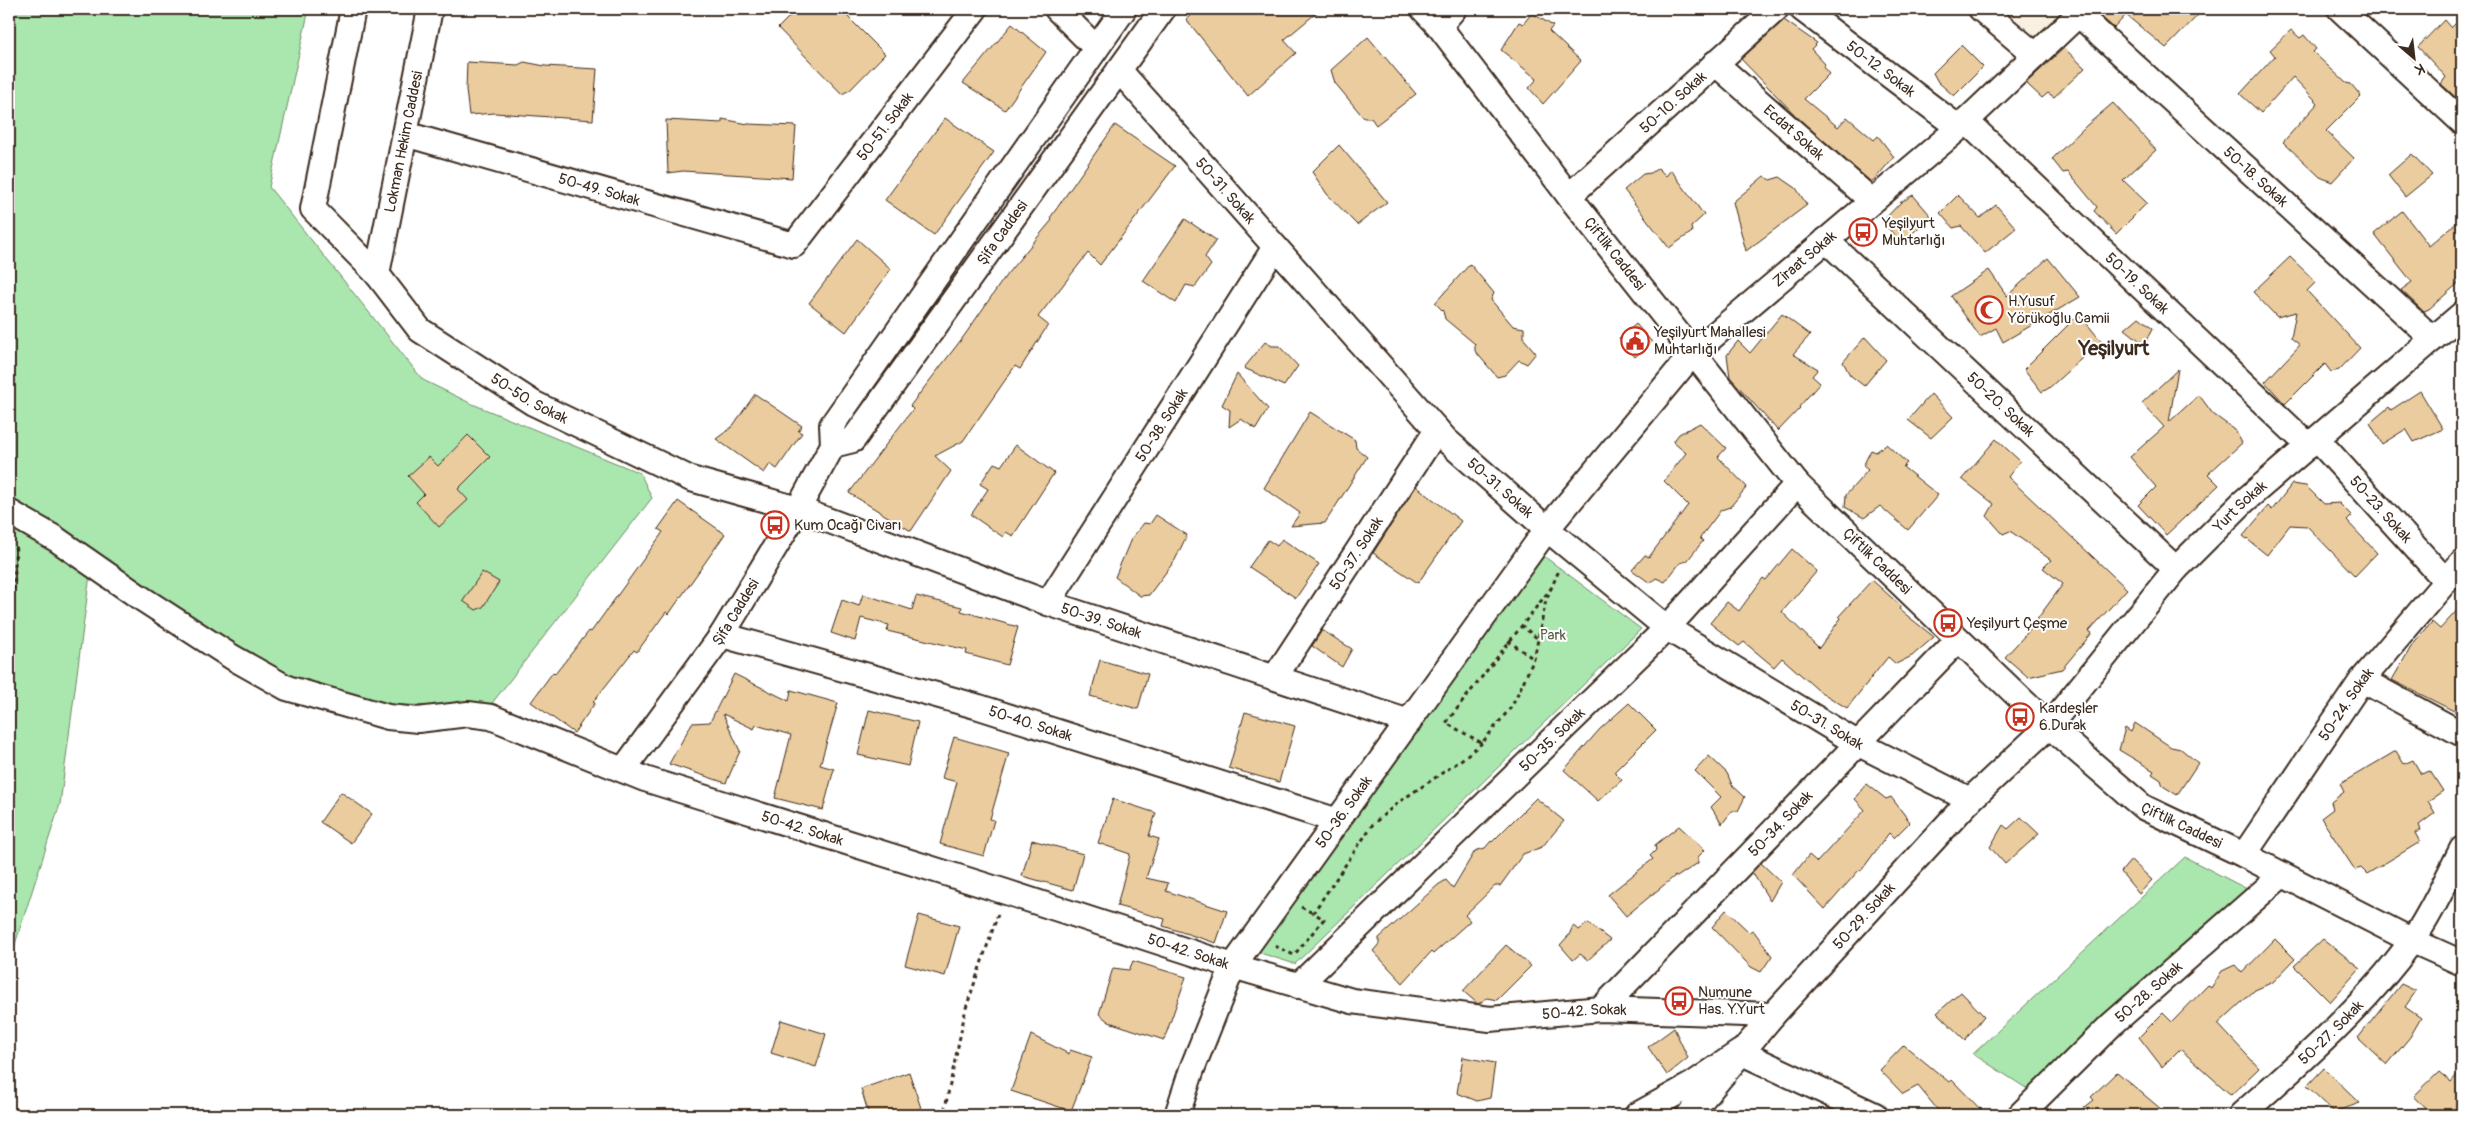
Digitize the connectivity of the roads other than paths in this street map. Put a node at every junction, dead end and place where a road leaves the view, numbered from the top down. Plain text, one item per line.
1 (353, 9) edge
2 (430, 9) edge
3 (1056, 9) edge
4 (1124, 9) edge
5 (1163, 9) edge
6 (1423, 9) edge
7 (1776, 9) edge
8 (1802, 9) edge
9 (1982, 9) edge
10 (2340, 9) edge
11 (968, 11) edge
12 (2081, 11) edge
13 (1446, 17) edge
14 (1096, 48) junction
15 (2034, 54) junction
16 (1715, 64) junction
17 (1119, 70) junction
18 (2462, 122) edge
19 (1962, 124) junction
20 (405, 134) junction
21 (1569, 196) junction
22 (1872, 201) junction
23 (1826, 240) junction
24 (794, 245) joint
25 (1275, 247) junction
26 (377, 274) junction
27 (2462, 314) edge
28 (2433, 339) junction
29 (1693, 352) junction
30 (1437, 430) junction
31 (2313, 443) junction
32 (833, 444) junction
33 (1797, 484) junction
34 (798, 509) junction
35 (13, 514) edge
36 (1547, 529) junction
37 (2462, 562) edge
38 (2176, 569) junction
39 (2445, 580) junction
40 (1048, 603) junction
41 (1667, 628) junction
42 (722, 635) junction
43 (1958, 640) junction
44 (1275, 677) junction
45 (2362, 680) junction
46 (1409, 722) junction
47 (2049, 726) junction
48 (2462, 734) edge
49 (1858, 743) junction
50 (623, 770) junction
51 (1970, 800) junction
52 (1338, 821) junction
53 (2462, 849) edge
54 (2244, 855) junction
55 (2282, 875) junction
56 (2412, 941) junction
57 (2462, 962) edge
58 (1233, 966) junction
59 (1298, 986) junction
60 (1601, 1009) junction
61 (1773, 1014) junction
62 (1740, 1052) junction
63 (1177, 1115) edge
64 (1637, 1115) edge
65 (1689, 1115) edge
66 (1875, 1115) edge
67 (2020, 1115) edge
68 (2241, 1115) edge

1 - 26 street, 50-50. Sokak
2 - 20 street, Lokman Hekim Caddesi
3 - 14 street
4 - 14 street, Şifa Caddesi
5 - 17 street, Şifa Caddesi
6 - 13 street, Çiftlik Caddesi
7 - 16 street, 50-10. Sokak
8 - 19 street, 50-12. Sokak
9 - 15 street
10 - 18 street
11 - 24 street, 50-51. Sokak
12 - 15 street, Ziraat Sokak
12 - 28 street, 50-18. Sokak
13 - 21 street, Çiftlik Caddesi
14 - 32 street, Şifa Caddesi
15 - 19 street, Ziraat Sokak
16 - 21 street, 50-10. Sokak
16 - 22 street, Ecdat Sokak
17 - 25 street, 50-31. Sokak
17 - 32 street, Şifa Caddesi
19 - 22 street, Ziraat Sokak
19 - 31 street, 50-19. Sokak
20 - 24 street, 50-49. Sokak
20 - 26 street, Lokman Hekim Caddesi
21 - 29 street, Çiftlik Caddesi
22 - 23 street, Ziraat Sokak
23 - 29 street, Ziraat Sokak
23 - 38 street, 50-20. Sokak
25 - 30 street, 50-31. Sokak
25 - 40 street, 50-38. Sokak
26 - 34 street, 50-50. Sokak
27 - 28 street, Yurt Sokak
28 - 31 street, Yurt Sokak
29 - 33 street, Çiftlik Caddesi
29 - 36 street, Ziraat Sokak
30 - 36 street, 50-31. Sokak
30 - 44 street, 50-37. Sokak
31 - 38 street, Yurt Sokak
31 - 39 street, 50-23. Sokak
32 - 34 street, Şifa Caddesi
33 - 41 street, 50-35. Sokak
33 - 43 street, Çiftlik Caddesi
34 - 40 street, 50-39. Sokak
34 - 42 street, Şifa Caddesi
35 - 50 street, 50-42. Sokak
36 - 41 street, 50-31. Sokak
36 - 46 street, 50-36. Sokak
37 - 39 street, 50-24. Sokak
38 - 47 street, Yurt Sokak
39 - 45 street, 50-24. Sokak
40 - 44 street, 50-39. Sokak
41 - 49 street, 50-31. Sokak
41 - 59 street, 50-35. Sokak
42 - 50 street, Şifa Caddesi
42 - 52 street, 50-40. Sokak
43 - 47 street, Çiftlik Caddesi
43 - 49 street, 50-34. Sokak
44 - 46 street, 50-39. Sokak
45 - 48 street
45 - 54 street, 50-24. Sokak
46 - 52 street, 50-36. Sokak
47 - 51 street, 50-29. Sokak
47 - 54 street, Çiftlik Caddesi
49 - 51 street, 50-31. Sokak
49 - 60 street, 50-34. Sokak
50 - 58 street, 50-42. Sokak
51 - 61 street, 50-29. Sokak
52 - 58 street, 50-36. Sokak
53 - 56 street, 50-27. Sokak
54 - 55 street, Çiftlik Caddesi
55 - 56 street, Çiftlik Caddesi
55 - 67 street, 50-28. Sokak
56 - 57 street, Çiftlik Caddesi
56 - 68 street, 50-27. Sokak
58 - 59 street, 50-42. Sokak
58 - 63 street, 50-36. Sokak
59 - 60 street, 50-42. Sokak
60 - 61 street, 50-42. Sokak
61 - 62 street, 50-29. Sokak
62 - 64 street
62 - 65 street, 50-29. Sokak
62 - 66 street

